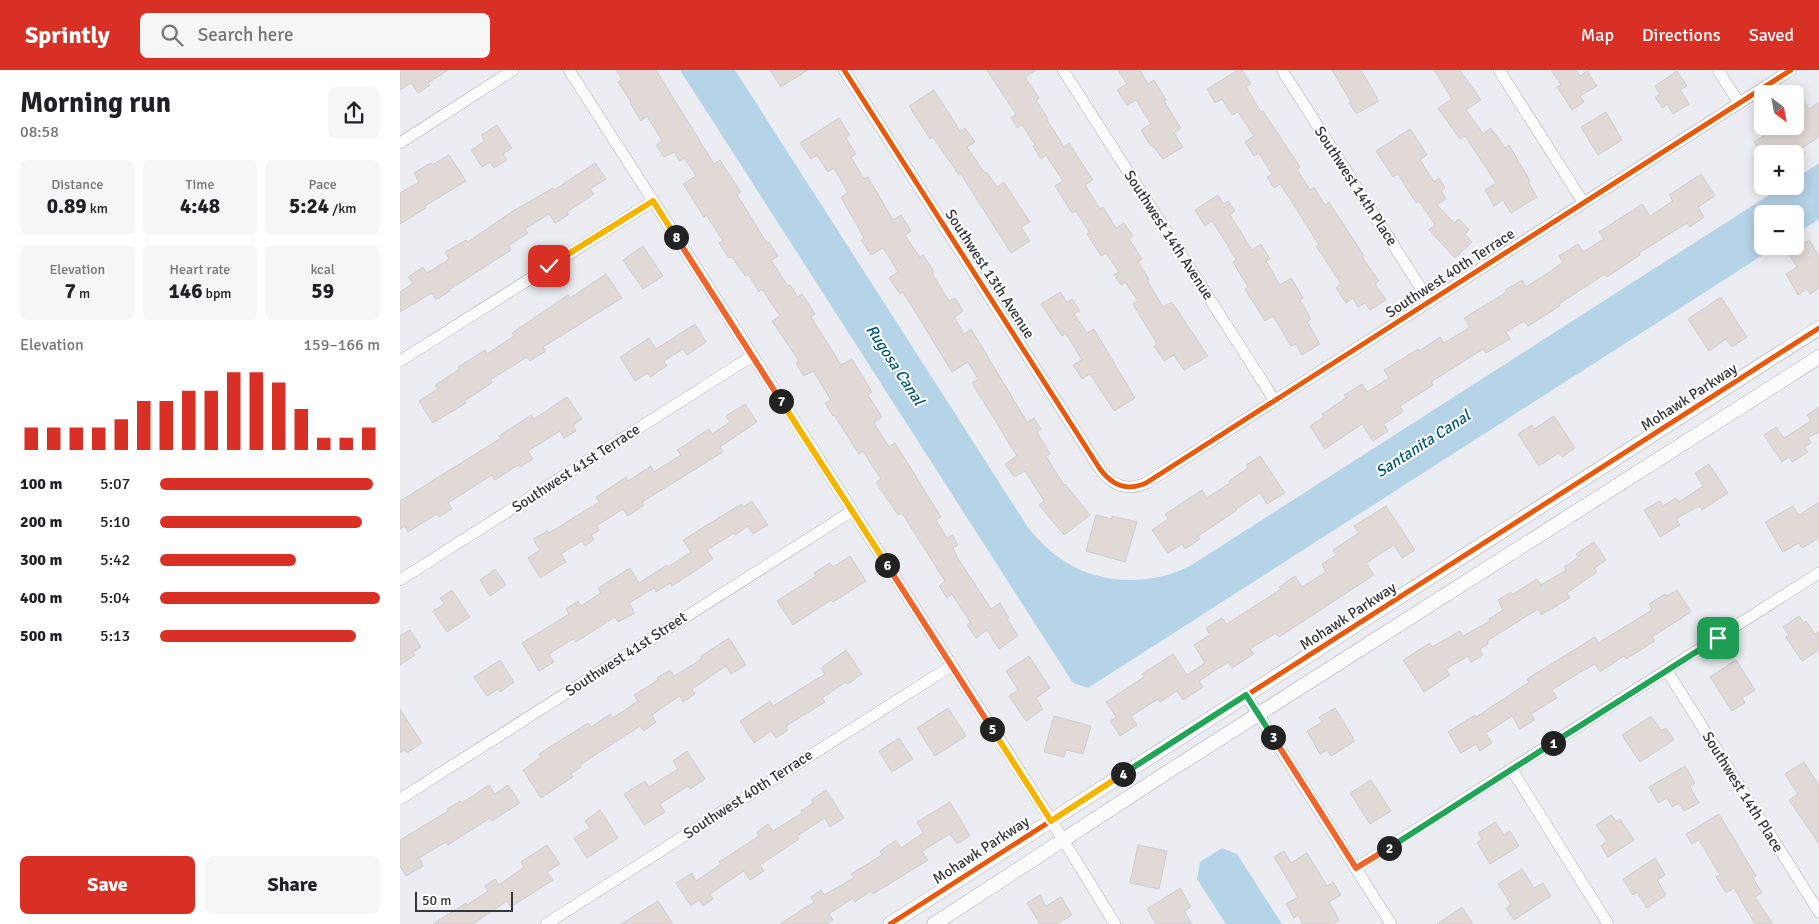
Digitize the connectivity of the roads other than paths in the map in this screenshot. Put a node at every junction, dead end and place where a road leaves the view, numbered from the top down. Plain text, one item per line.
1 (513, 70) edge
2 (569, 70) edge
3 (844, 70) edge
4 (1063, 70) edge
5 (1282, 70) edge
6 (1499, 70) edge
7 (1718, 70) edge
8 (1791, 70) edge
9 (1739, 103) junction
10 (400, 142) edge
11 (653, 201) junction
12 (1583, 202) junction
13 (1429, 301) junction
14 (1819, 328) edge
15 (752, 356) junction
16 (1819, 357) edge
17 (400, 361) edge
18 (1275, 400) junction
19 (1120, 487) joint
20 (852, 511) junction
21 (1819, 573) edge
22 (400, 580) edge
23 (951, 666) junction
24 (1667, 670) junction
25 (1246, 695) junction
26 (1259, 716) junction
27 (1512, 770) junction
28 (400, 799) edge
29 (1051, 821) junction
30 (1064, 841) junction
31 (1356, 868) junction
32 (1819, 912) edge
33 (546, 924) edge
34 (890, 924) edge
35 (934, 924) edge
36 (1115, 924) edge
37 (1391, 924) edge
38 (1608, 924) edge

1 - 10 street
2 - 11 street
3 - 19 street, Southwest 13th Avenue
4 - 18 street, Southwest 14th Avenue
5 - 13 street, Southwest 14th Place
6 - 12 street
7 - 9 street
8 - 9 street, Southwest 40th Terrace
9 - 12 street, Southwest 40th Terrace
11 - 15 street
11 - 17 street
12 - 13 street, Southwest 40th Terrace
13 - 18 street, Southwest 40th Terrace
14 - 25 street, Mohawk Parkway
15 - 20 street
15 - 22 street, Southwest 41st Terrace
16 - 26 street
18 - 19 street, Southwest 40th Terrace
20 - 23 street
20 - 28 street, Southwest 41st Street
21 - 24 street
23 - 29 street
23 - 33 street, Southwest 40th Terrace
24 - 27 street
24 - 32 street, Southwest 14th Place
25 - 26 street
25 - 29 street, Mohawk Parkway
26 - 30 street
26 - 31 street
27 - 31 street
27 - 38 street
29 - 30 street
29 - 34 street, Mohawk Parkway
30 - 35 street
30 - 36 street
31 - 37 street

